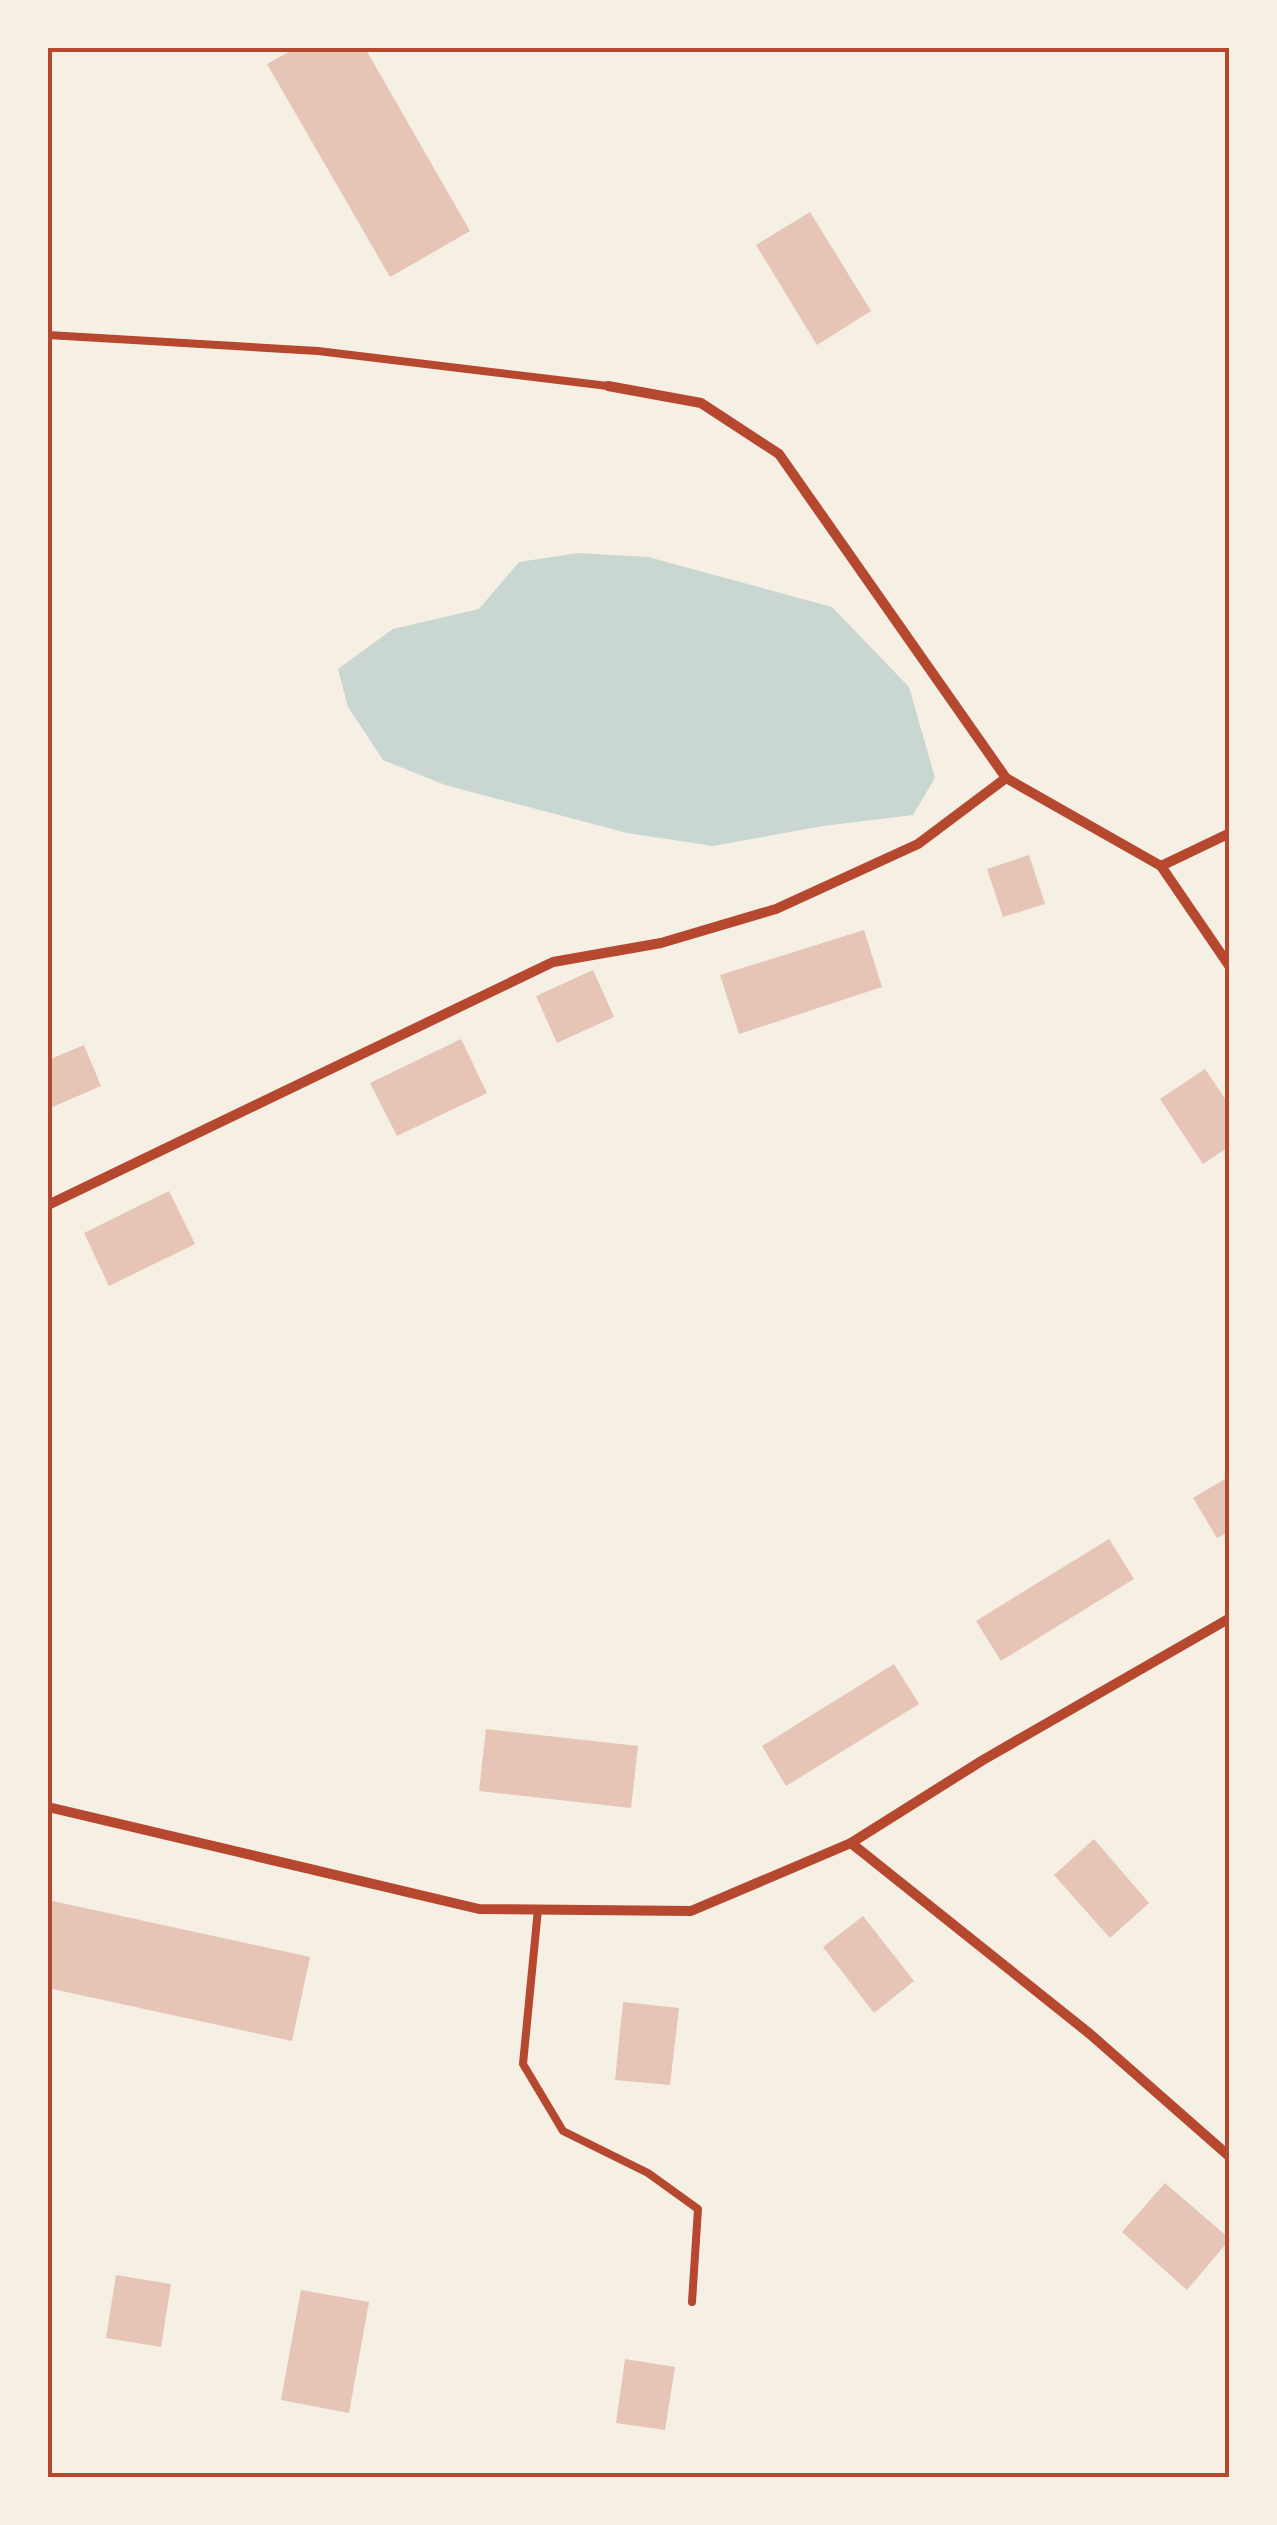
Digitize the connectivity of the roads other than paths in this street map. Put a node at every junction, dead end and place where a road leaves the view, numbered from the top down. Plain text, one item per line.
1 (48, 336) edge
2 (608, 386) joint
3 (1006, 778) junction
4 (1230, 834) edge
5 (1161, 866) junction
6 (1230, 966) edge
7 (48, 1205) edge
8 (1230, 1618) edge
9 (48, 1807) edge
10 (852, 1843) junction
11 (538, 1910) junction
12 (1230, 2157) edge
13 (692, 2302) dead end

1 - 2 lane
2 - 3 street
3 - 5 street
3 - 7 street
4 - 5 street
5 - 6 street
8 - 10 street
9 - 11 street
10 - 11 street
10 - 12 street
11 - 13 lane

